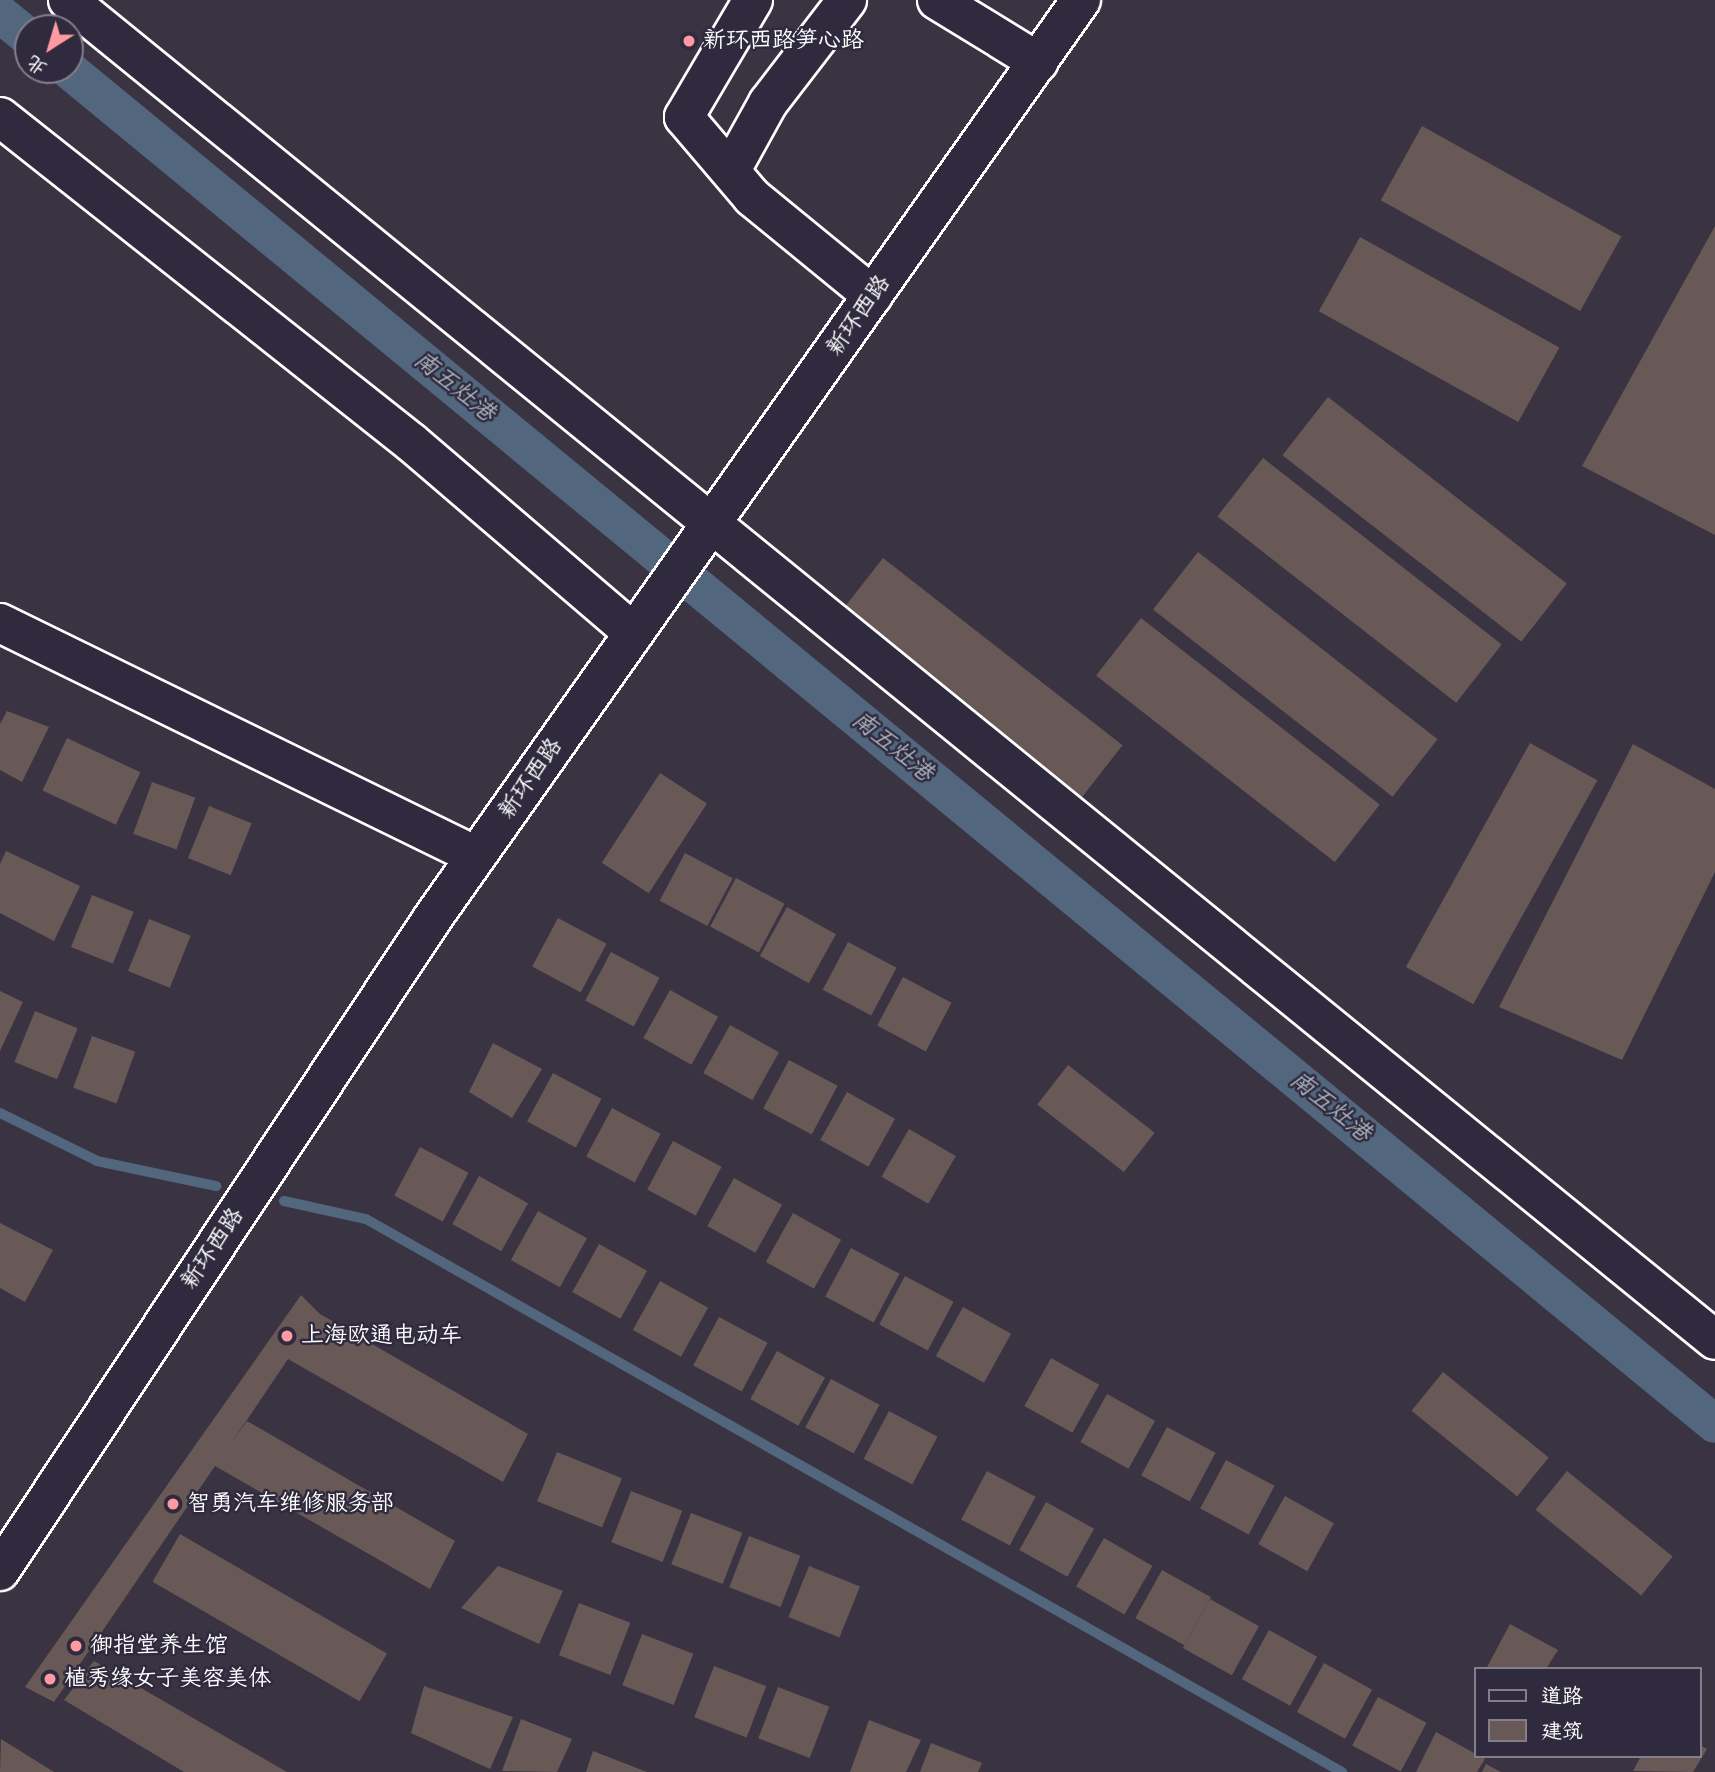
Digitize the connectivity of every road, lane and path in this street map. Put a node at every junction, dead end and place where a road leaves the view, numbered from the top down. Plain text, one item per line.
1 (68, 0) edge
2 (753, 0) edge
3 (847, 0) edge
4 (937, 0) edge
5 (1081, 0) edge
6 (1038, 62) junction
7 (0, 117) edge
8 (731, 170) junction
9 (873, 296) junction
10 (708, 529) junction
11 (643, 620) junction
12 (0, 623) edge
13 (476, 856) junction
14 (1715, 1340) edge
15 (0, 1571) edge

1 - 10 street
2 - 8 street
3 - 8 street
4 - 6 street
5 - 6 street, 新环西路
6 - 9 street, 新环西路
7 - 11 street
8 - 9 street
9 - 10 street, 新环西路
10 - 11 street, 新环西路
10 - 14 street
11 - 13 street, 新环西路
12 - 13 street
13 - 15 street, 新环西路

